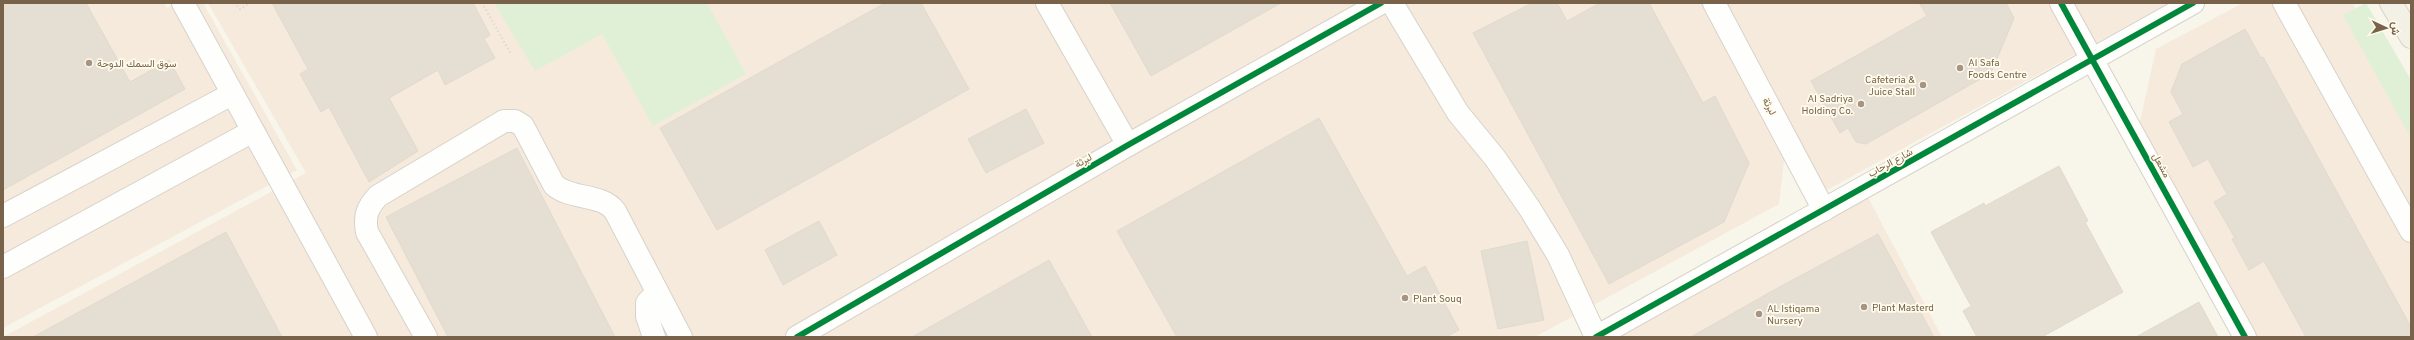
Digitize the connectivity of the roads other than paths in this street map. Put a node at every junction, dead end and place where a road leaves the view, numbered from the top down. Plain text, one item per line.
1 (183, 3) edge
2 (1047, 3) edge
3 (1381, 3) edge
4 (1392, 3) edge
5 (1714, 3) edge
6 (2061, 3) edge
7 (2193, 3) edge
8 (2284, 3) edge
9 (2391, 3) edge
10 (2411, 37) edge
11 (2092, 59) junction
12 (232, 94) junction
13 (254, 131) junction
14 (1128, 145) junction
15 (1824, 210) junction
16 (3, 216) edge
17 (2411, 231) edge
18 (3, 267) edge
19 (658, 292) junction
20 (366, 337) edge
21 (426, 337) edge
22 (654, 337) edge
23 (681, 337) edge
24 (797, 337) edge
25 (1596, 337) edge
26 (2245, 337) edge

1 - 12 street
2 - 14 street
3 - 14 street, لبرثة
4 - 25 street
5 - 15 street, لبرثة
6 - 11 street, مشعل
7 - 11 street, شارع الرحاب
8 - 17 street
9 - 10 main road
11 - 15 street, شارع الرحاب
11 - 26 street, مشعل
12 - 13 street
12 - 16 street
13 - 18 street
13 - 20 street
14 - 24 street, لبرثة
15 - 25 street, شارع الرحاب
19 - 21 street
19 - 22 street
19 - 23 street

